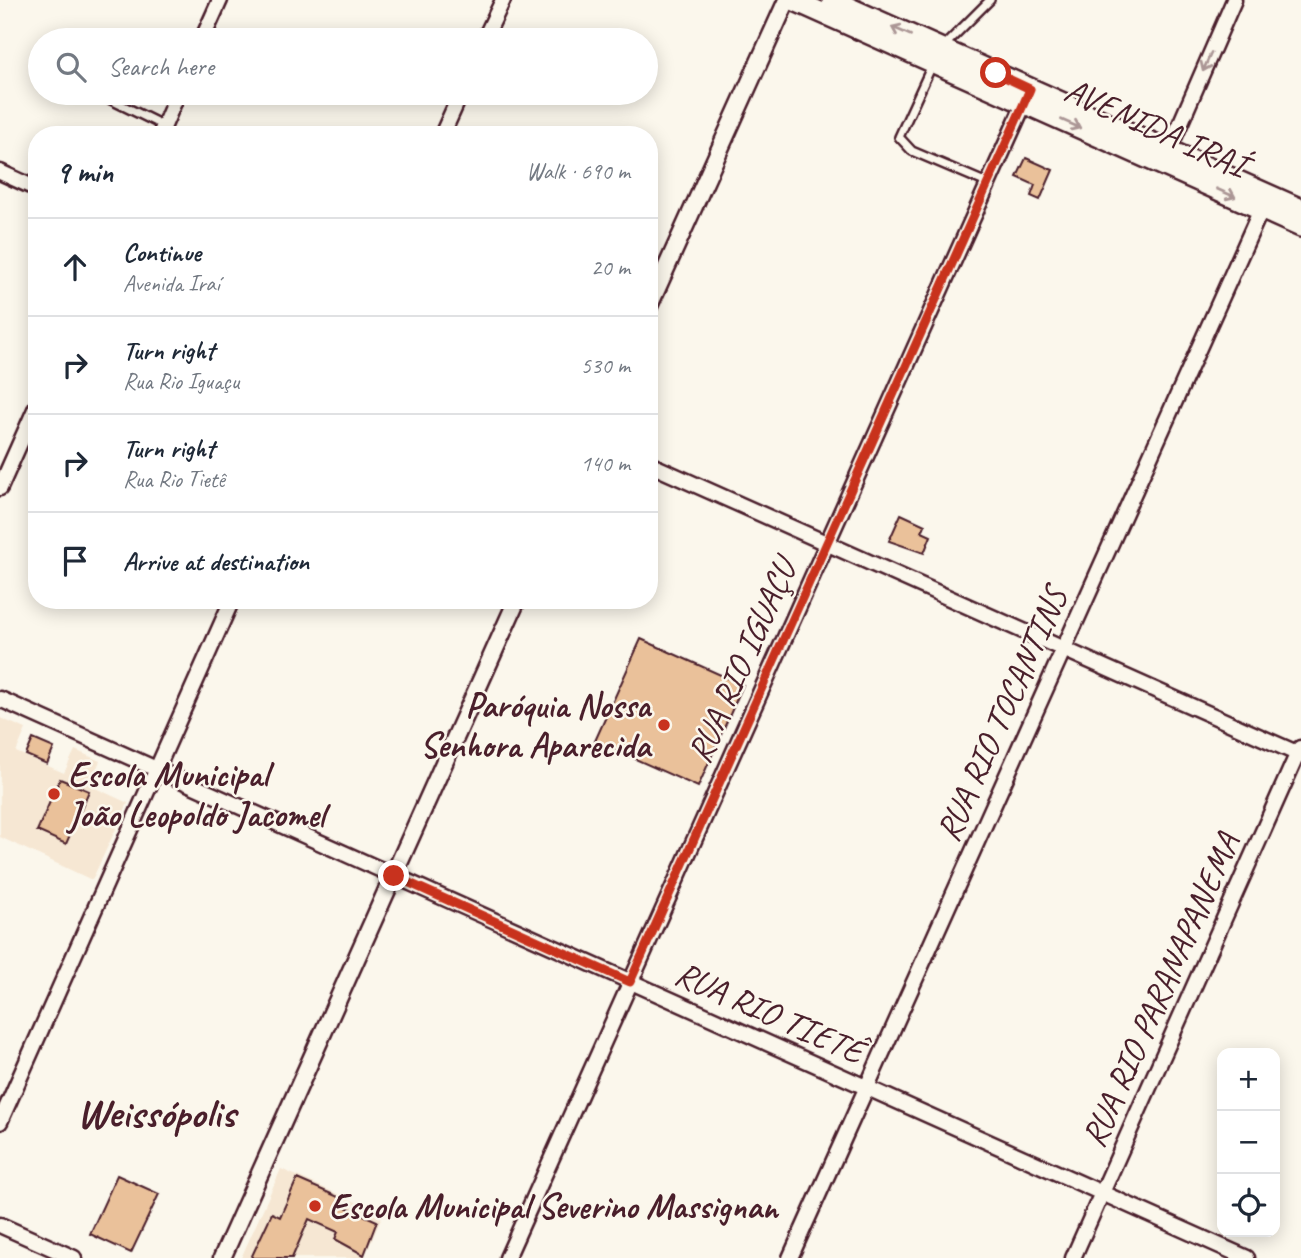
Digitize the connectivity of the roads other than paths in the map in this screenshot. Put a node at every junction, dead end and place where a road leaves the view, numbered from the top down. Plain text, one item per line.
1 (220, 0) edge
2 (503, 0) edge
3 (787, 0) edge
4 (793, 0) edge
5 (832, 0) edge
6 (990, 0) edge
7 (1234, 0) edge
8 (815, 5) edge
9 (207, 28) edge
10 (490, 28) edge
11 (937, 56) junction
12 (1027, 96) junction
13 (118, 105) edge
14 (170, 105) edge
15 (456, 105) edge
16 (155, 126) edge
17 (163, 126) edge
18 (446, 126) edge
19 (1166, 158) junction
20 (0, 172) edge
21 (987, 183) junction
22 (28, 184) edge
23 (1265, 202) junction
24 (1301, 209) edge
25 (1301, 227) edge
26 (658, 286) edge
27 (28, 425) edge
28 (658, 468) edge
29 (0, 488) edge
30 (826, 542) junction
31 (228, 609) edge
32 (513, 609) edge
33 (1062, 649) junction
34 (0, 699) edge
35 (1300, 752) edge
36 (157, 768) junction
37 (394, 876) junction
38 (630, 982) junction
39 (866, 1087) junction
40 (0, 1122) edge
41 (1101, 1194) junction
42 (0, 1225) edge
43 (74, 1258) edge
44 (222, 1258) edge
45 (507, 1258) edge
46 (790, 1258) edge
47 (1073, 1258) edge
48 (1247, 1258) edge

1 - 9 street
2 - 10 street
3 - 26 street
4 - 8 main road, AVENIDA IRAÍ
11 -> 5 main road, AVENIDA IRAÍ
6 - 11 lane
7 -> 19 street
8 - 11 main road, AVENIDA IRAÍ
11 - 12 main road, AVENIDA IRAÍ
11 - 21 lane
12 - 19 main road, AVENIDA IRAÍ
12 - 21 street, RUA RIO IGUAÇU
13 - 16 lane
14 - 17 street
15 - 18 street
19 - 23 main road, AVENIDA IRAÍ
20 - 22 street
21 - 30 street, RUA RIO IGUAÇU
23 - 24 main road, AVENIDA IRAÍ
23 - 25 main road, AVENIDA IRAÍ
23 - 33 street, RUA RIO TOCANTINS
27 - 29 street
28 - 30 street
30 - 33 street
30 - 38 street, RUA RIO IGUAÇU
31 - 36 street
32 - 37 street
33 - 35 street
33 - 39 street, RUA RIO TOCANTINS
34 - 36 street, RUA RIO TIETÊ
35 - 41 street, RUA RIO PARANAPANEMA
36 - 37 street, RUA RIO TIETÊ
36 - 40 street
37 - 38 street, RUA RIO TIETÊ
37 - 44 street
38 - 39 street, RUA RIO TIETÊ
38 - 45 street, RUA RIO IGUAÇU
39 - 41 street, RUA RIO TIETÊ
39 - 46 street, RUA RIO TOCANTINS
41 - 47 street, RUA RIO PARANAPANEMA
41 - 48 street, RUA RIO TIETÊ
42 - 43 street

